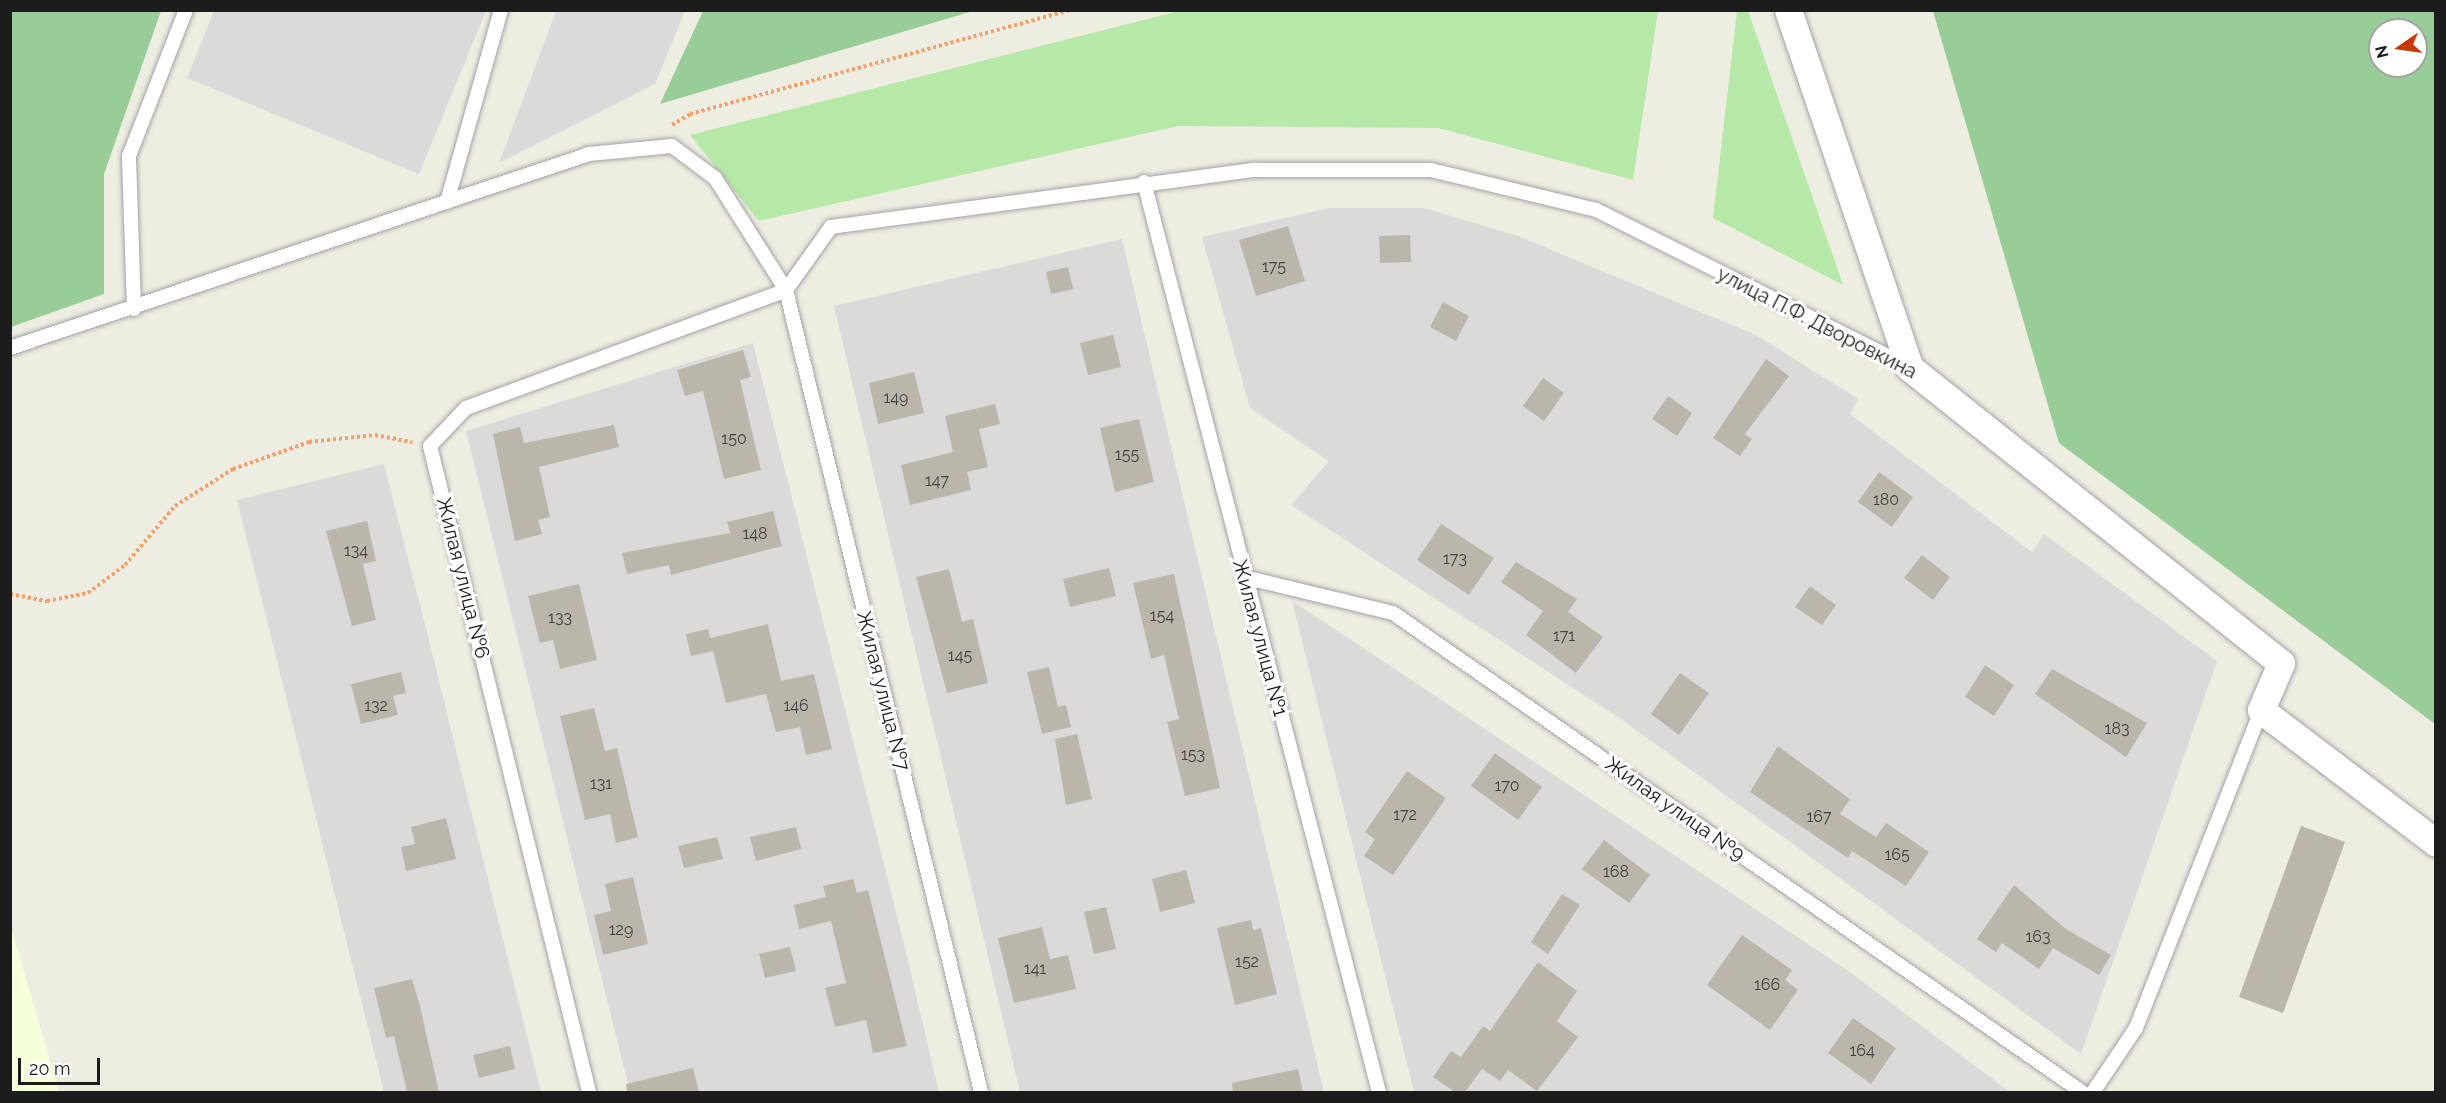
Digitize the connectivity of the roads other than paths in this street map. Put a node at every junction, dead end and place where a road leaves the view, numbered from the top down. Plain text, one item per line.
1 (186, 10) edge
2 (501, 10) edge
3 (1788, 10) edge
4 (1144, 182) junction
5 (447, 202) junction
6 (786, 290) junction
7 (134, 309) junction
8 (10, 348) edge
9 (1910, 368) junction
10 (1244, 577) junction
11 (2260, 710) junction
12 (2436, 843) edge
13 (589, 1092) edge
14 (981, 1092) edge
15 (1379, 1092) edge
16 (2082, 1092) edge
17 (2092, 1092) edge

1 - 7 lane
2 - 5 lane
3 - 9 street
4 - 6 lane, улица П.Ф. Дворовкина
4 - 9 lane, улица П.Ф. Дворовкина
4 - 10 lane, Жилая улица №1
5 - 6 lane, Жилая улица №7
5 - 7 lane, Жилая улица №7
6 - 13 lane, Жилая улица №6
6 - 14 lane, Жилая улица №7
7 - 8 lane, Жилая улица №7
9 - 11 street, улица П.Ф. Дворовкина
10 - 15 lane, Жилая улица №1
10 - 16 lane, Жилая улица №9
11 - 12 street
11 - 17 lane

